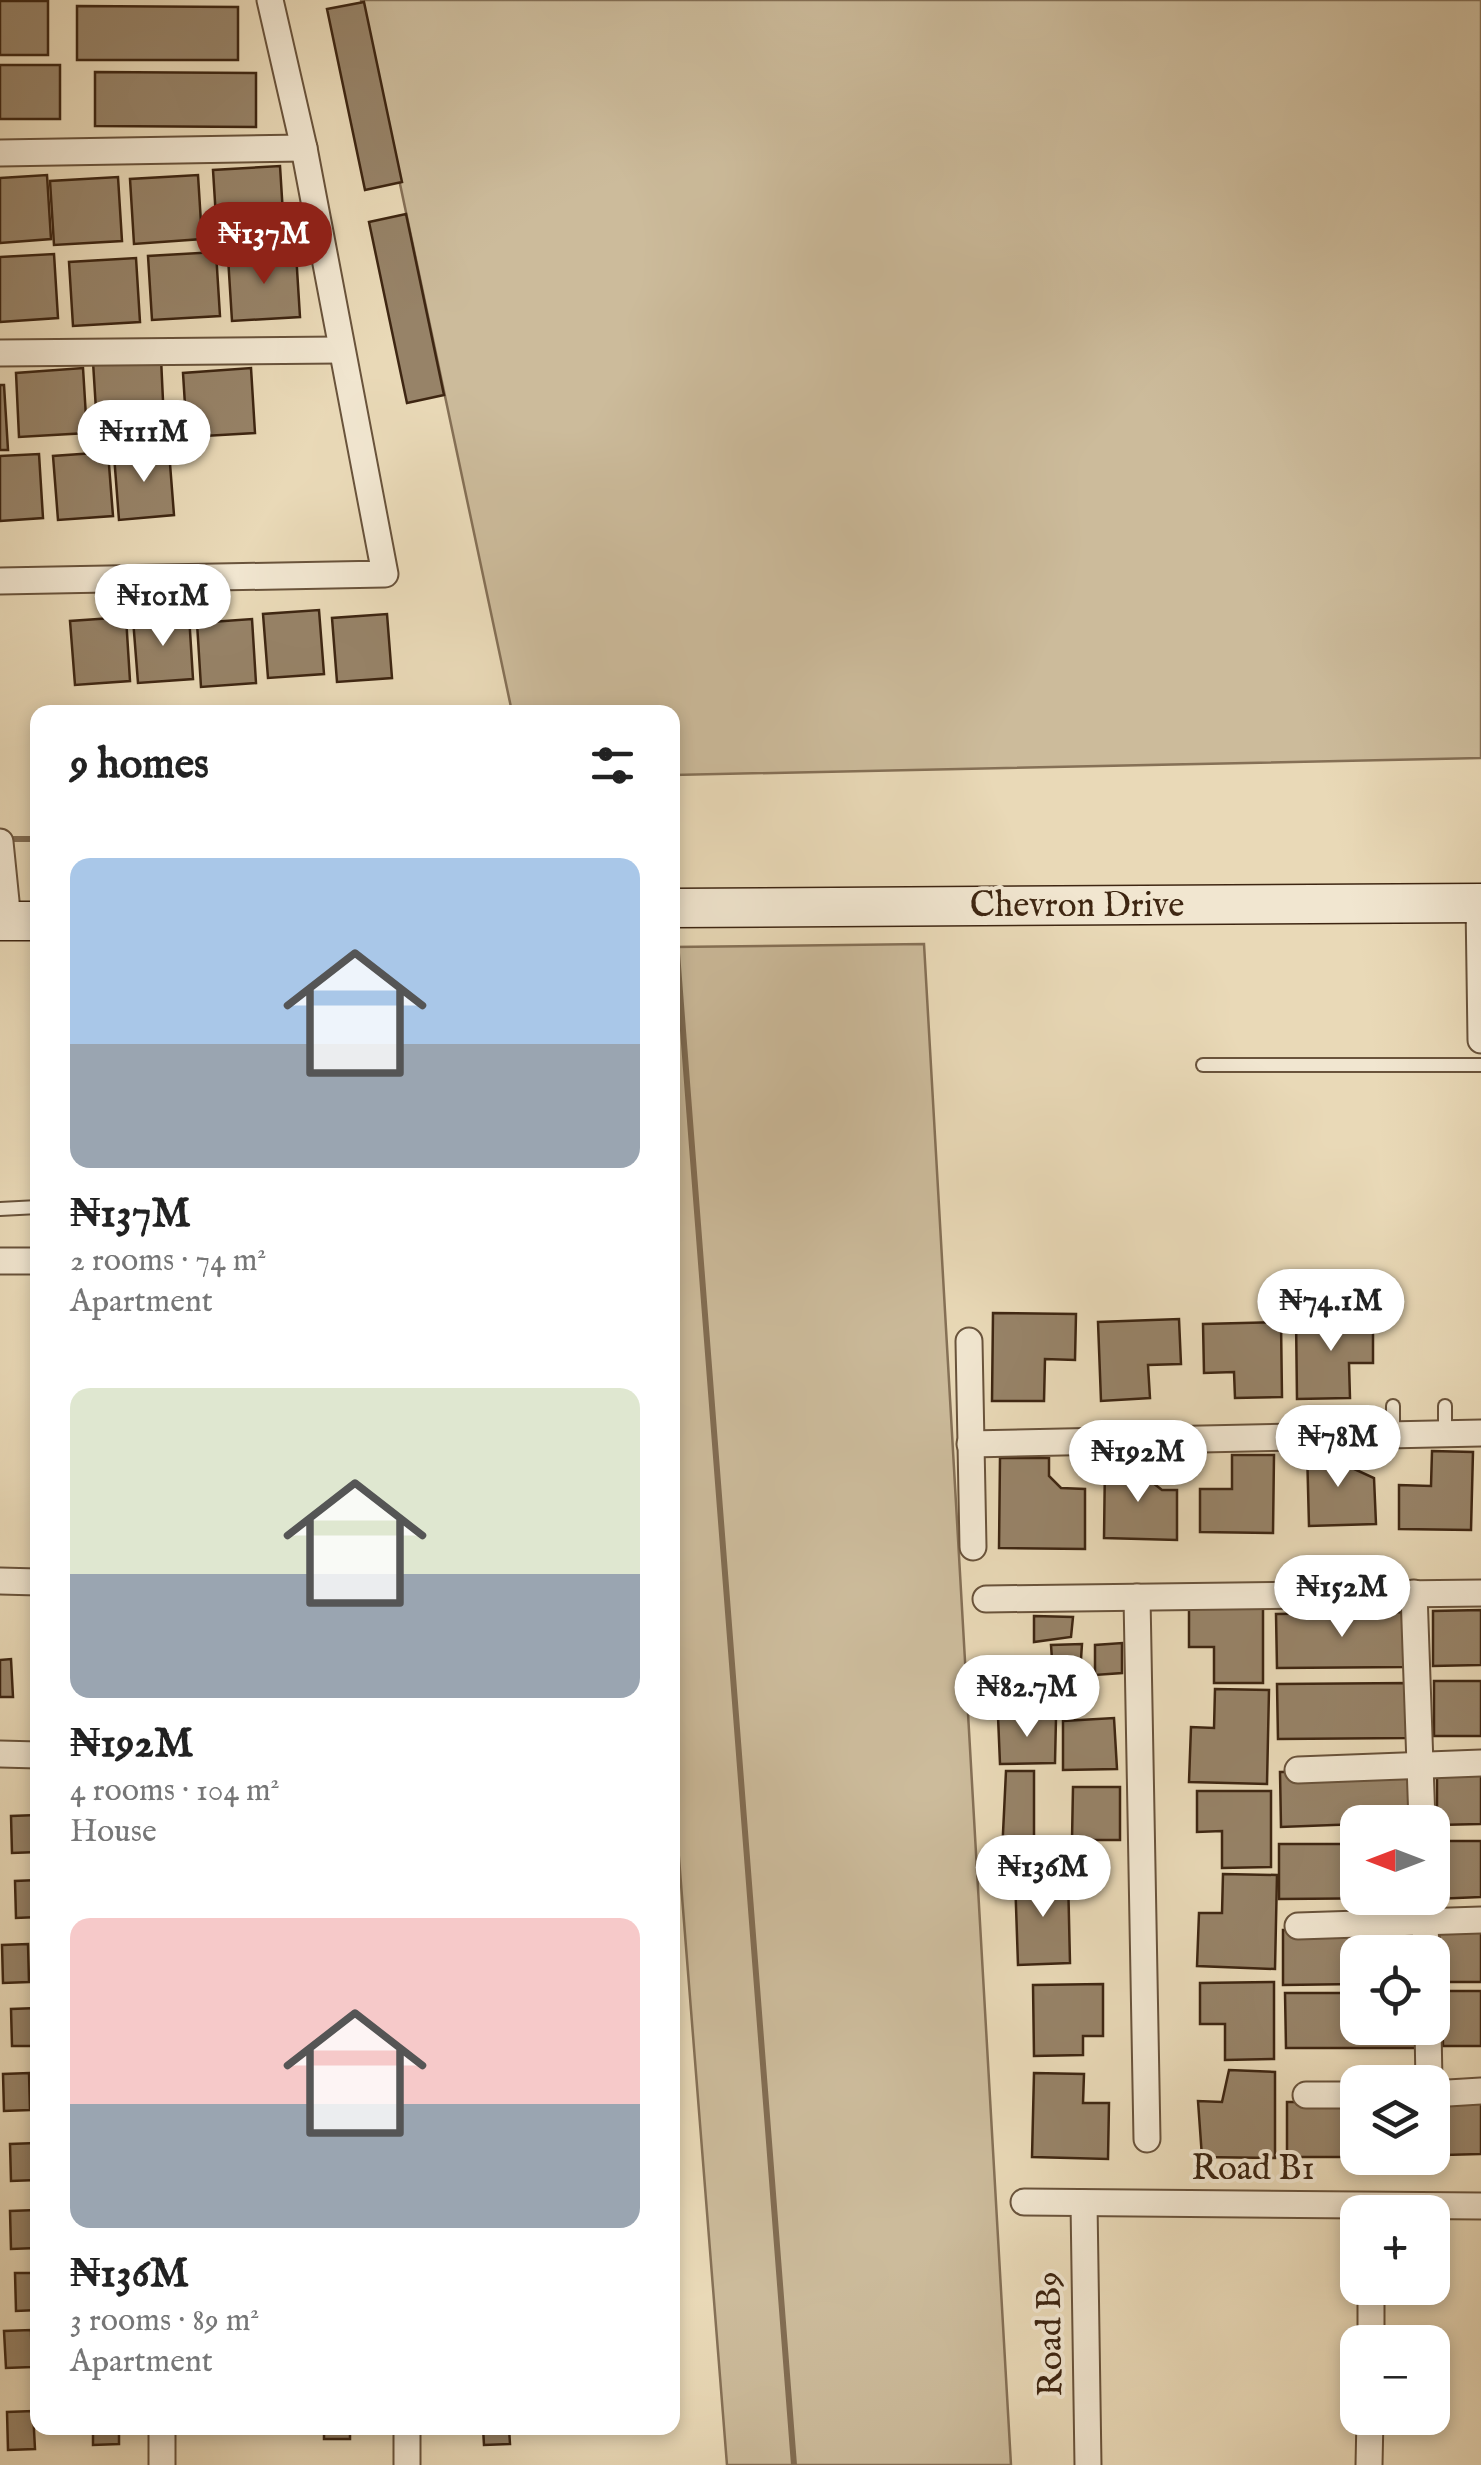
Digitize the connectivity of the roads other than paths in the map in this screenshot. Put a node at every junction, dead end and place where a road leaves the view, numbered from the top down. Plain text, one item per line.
1 (270, 0) edge
2 (304, 148) junction
3 (0, 153) edge
4 (340, 350) junction
5 (0, 354) edge
6 (0, 581) edge
7 (1, 852) edge
8 (1480, 904) edge
9 (680, 908) edge
10 (15, 921) edge
11 (1481, 1040) edge
12 (1481, 1065) edge
13 (1203, 1066) dead end
14 (30, 1207) edge
15 (0, 1209) edge
16 (30, 1261) edge
17 (0, 1262) edge
18 (968, 1341) dead end
19 (1393, 1406) dead end
20 (1445, 1406) dead end
21 (1481, 1433) edge
22 (1445, 1434) junction
23 (1393, 1435) junction
24 (970, 1444) junction
25 (973, 1547) dead end
26 (0, 1582) edge
27 (30, 1582) edge
28 (1481, 1593) edge
29 (1414, 1594) junction
30 (1138, 1597) junction
31 (986, 1599) dead end
32 (0, 1754) edge
33 (30, 1754) edge
34 (1481, 1763) edge
35 (1420, 1767) junction
36 (1298, 1770) dead end
37 (1421, 1805) edge
38 (1385, 1915) edge
39 (1450, 1915) edge
40 (1481, 1920) edge
41 (1298, 1926) dead end
42 (1481, 2091) edge
43 (1450, 2093) edge
44 (1306, 2095) dead end
45 (1340, 2095) edge
46 (1147, 2139) dead end
47 (1024, 2202) dead end
48 (1084, 2203) junction
49 (1481, 2206) edge
50 (1450, 2207) edge
51 (1340, 2208) edge
52 (162, 2435) edge
53 (407, 2435) edge
54 (1370, 2435) edge
55 (162, 2465) edge
56 (407, 2465) edge
57 (1088, 2465) edge
58 (1370, 2465) edge

1 - 2 street
2 - 3 street
2 - 4 street
4 - 5 street
4 - 6 street
7 - 10 street
8 - 9 main road, Chevron Drive
8 - 11 street
12 - 13 lane
14 - 15 lane
16 - 17 street
18 - 24 street
19 - 23 lane
20 - 22 lane
21 - 22 street
22 - 23 street
23 - 24 street
24 - 25 street
26 - 27 street
28 - 29 street
29 - 30 street
29 - 35 street
30 - 31 street
30 - 46 street
32 - 33 street
34 - 35 street
35 - 36 street
35 - 37 street
38 - 41 street
39 - 40 street
42 - 43 street
44 - 45 street
47 - 48 street, Road B1
48 - 51 street, Road B1
48 - 57 street, Road B9
49 - 50 street, Road B1
52 - 55 street
53 - 56 street
54 - 58 street

